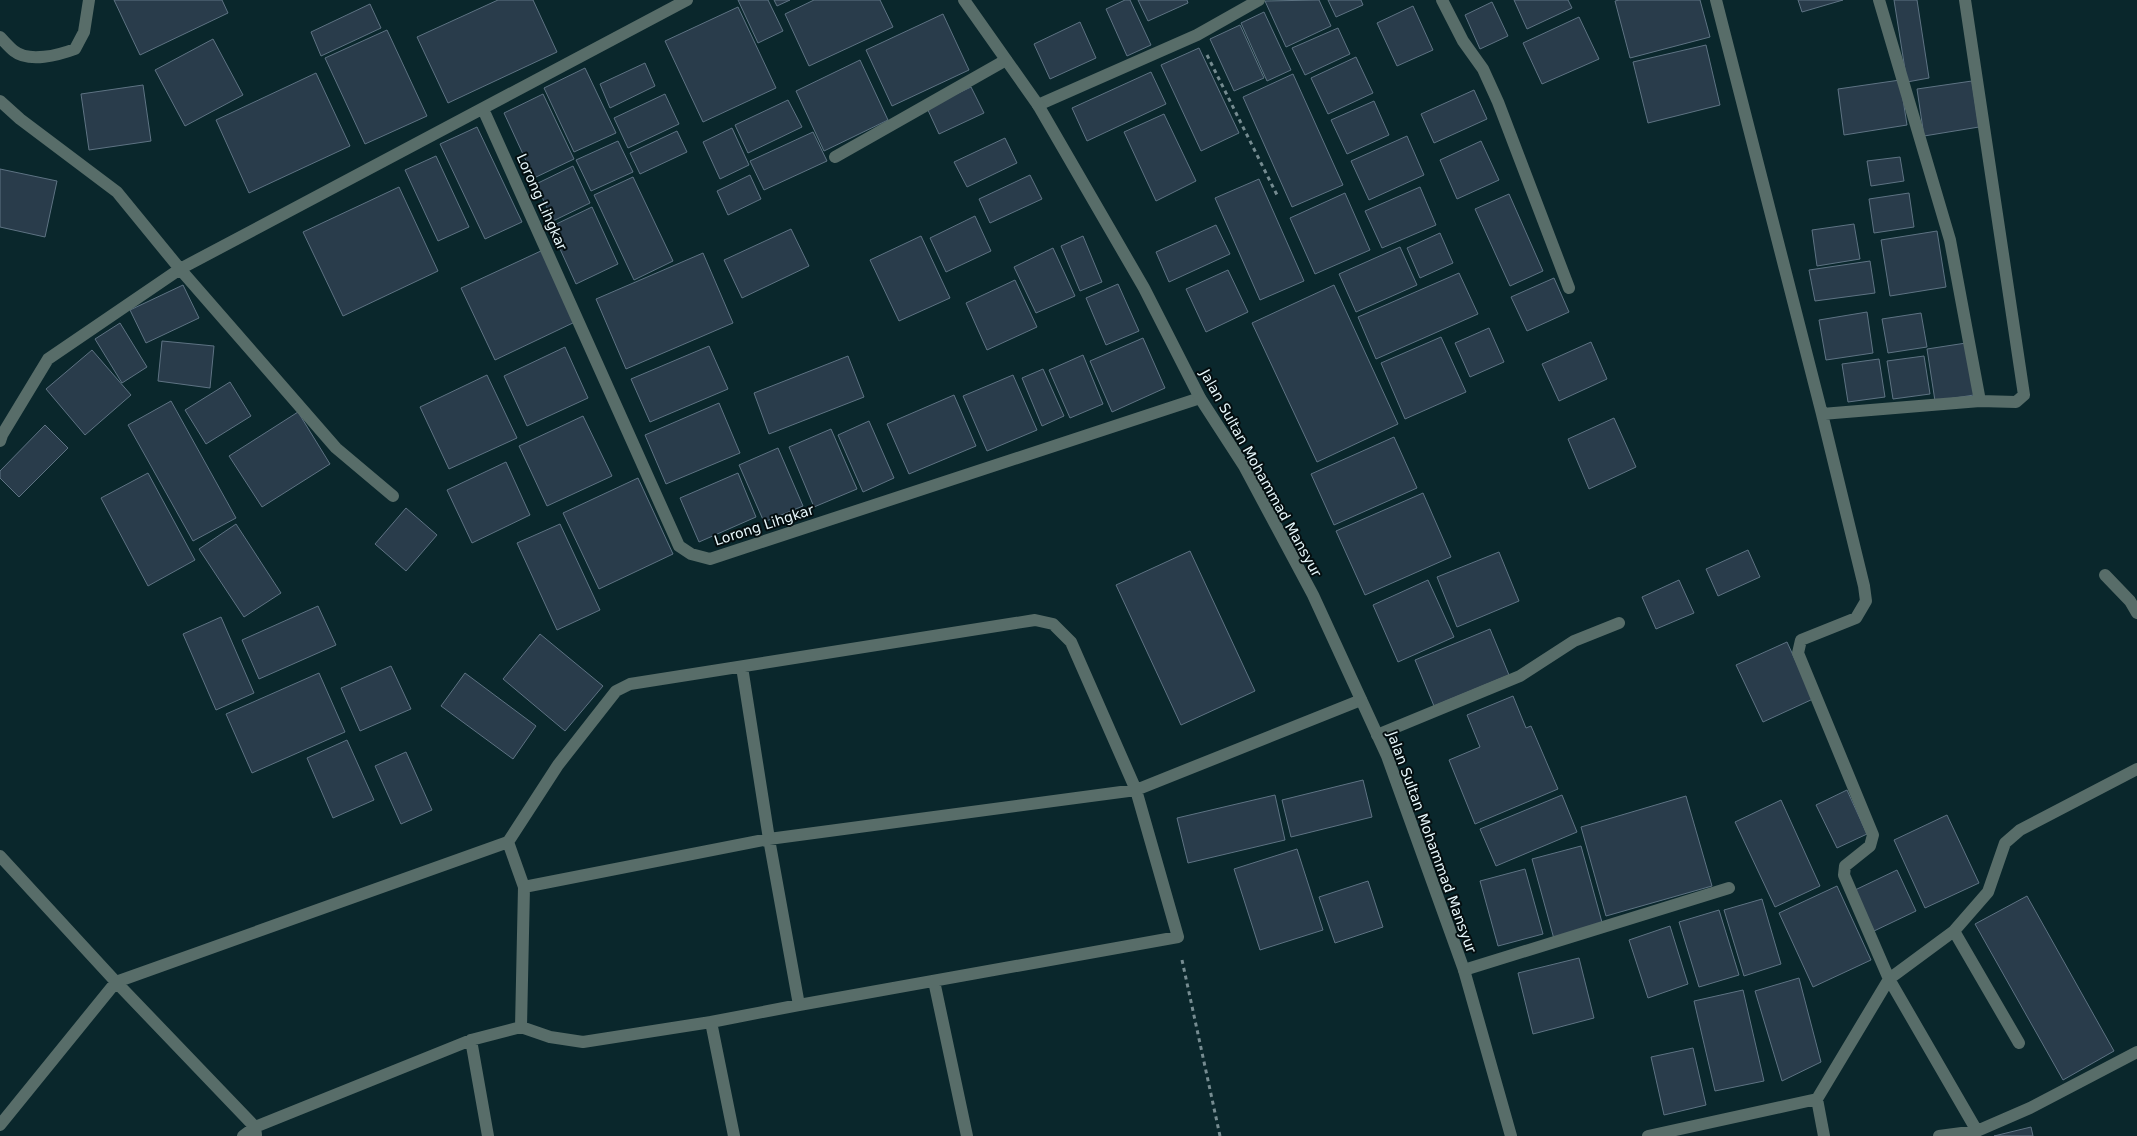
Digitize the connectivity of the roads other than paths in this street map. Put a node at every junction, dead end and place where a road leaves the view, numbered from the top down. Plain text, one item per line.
1 (89, 0) edge
2 (687, 0) edge
3 (964, 0) edge
4 (1259, 0) edge
5 (1442, 0) edge
6 (1716, 0) edge
7 (1879, 0) edge
8 (1965, 0) edge
9 (0, 37) edge
10 (1006, 60) junction
11 (0, 101) edge
12 (1038, 105) junction
13 (483, 109) junction
14 (835, 157) dead end
15 (180, 270) junction
16 (1569, 288) dead end
17 (1200, 398) junction
18 (1980, 402) junction
19 (1822, 414) junction
20 (1, 436) edge
21 (393, 496) dead end
22 (2105, 575) dead end
23 (2137, 613) edge
24 (1619, 623) dead end
25 (742, 667) junction
26 (1361, 700) junction
27 (1377, 735) junction
28 (2137, 769) edge
29 (1136, 790) junction
30 (769, 839) junction
31 (508, 842) junction
32 (0, 856) edge
33 (524, 887) junction
34 (1730, 888) dead end
35 (1954, 931) junction
36 (1464, 970) junction
37 (1889, 979) junction
38 (934, 981) junction
39 (116, 982) junction
40 (799, 1005) junction
41 (711, 1022) junction
42 (521, 1026) junction
43 (471, 1040) junction
44 (2019, 1043) dead end
45 (2137, 1052) edge
46 (1817, 1099) junction
47 (0, 1125) edge
48 (256, 1131) edge
49 (1977, 1131) junction
50 (243, 1136) edge
51 (488, 1136) edge
52 (734, 1136) edge
53 (967, 1136) edge
54 (1511, 1136) edge
55 (1648, 1136) edge
56 (1824, 1136) edge
57 (1939, 1136) edge

1 - 9 street
2 - 13 street
3 - 10 street, Jalan Sultan Mohammad Mansyur
4 - 12 street
5 - 16 street
6 - 19 street
7 - 18 street
8 - 18 street
10 - 12 street, Jalan Sultan Mohammad Mansyur
10 - 14 street
11 - 15 street
12 - 17 street, Jalan Sultan Mohammad Mansyur
13 - 15 street
13 - 17 street, Lorong Lihgkar
15 - 20 street
15 - 21 street
17 - 26 street, Jalan Sultan Mohammad Mansyur
18 - 19 street
19 - 37 street
22 - 23 street
24 - 27 street
25 - 29 street
25 - 30 street
25 - 31 street
26 - 27 street, Jalan Sultan Mohammad Mansyur
26 - 29 street
27 - 36 street, Jalan Sultan Mohammad Mansyur
28 - 35 street
29 - 30 street
29 - 38 street
30 - 33 street
30 - 40 street
31 - 33 street
31 - 39 street
32 - 39 street
33 - 42 street
34 - 36 street
35 - 37 street
35 - 44 street
36 - 54 street, Jalan Sultan Mohammad Mansyur
37 - 46 street
37 - 49 street
38 - 40 street
38 - 53 street
39 - 47 street
39 - 48 street
40 - 41 street
41 - 42 street
41 - 52 street
42 - 43 street
43 - 48 street
43 - 51 street
45 - 49 street
46 - 55 street
46 - 56 street
48 - 50 street
49 - 57 street

